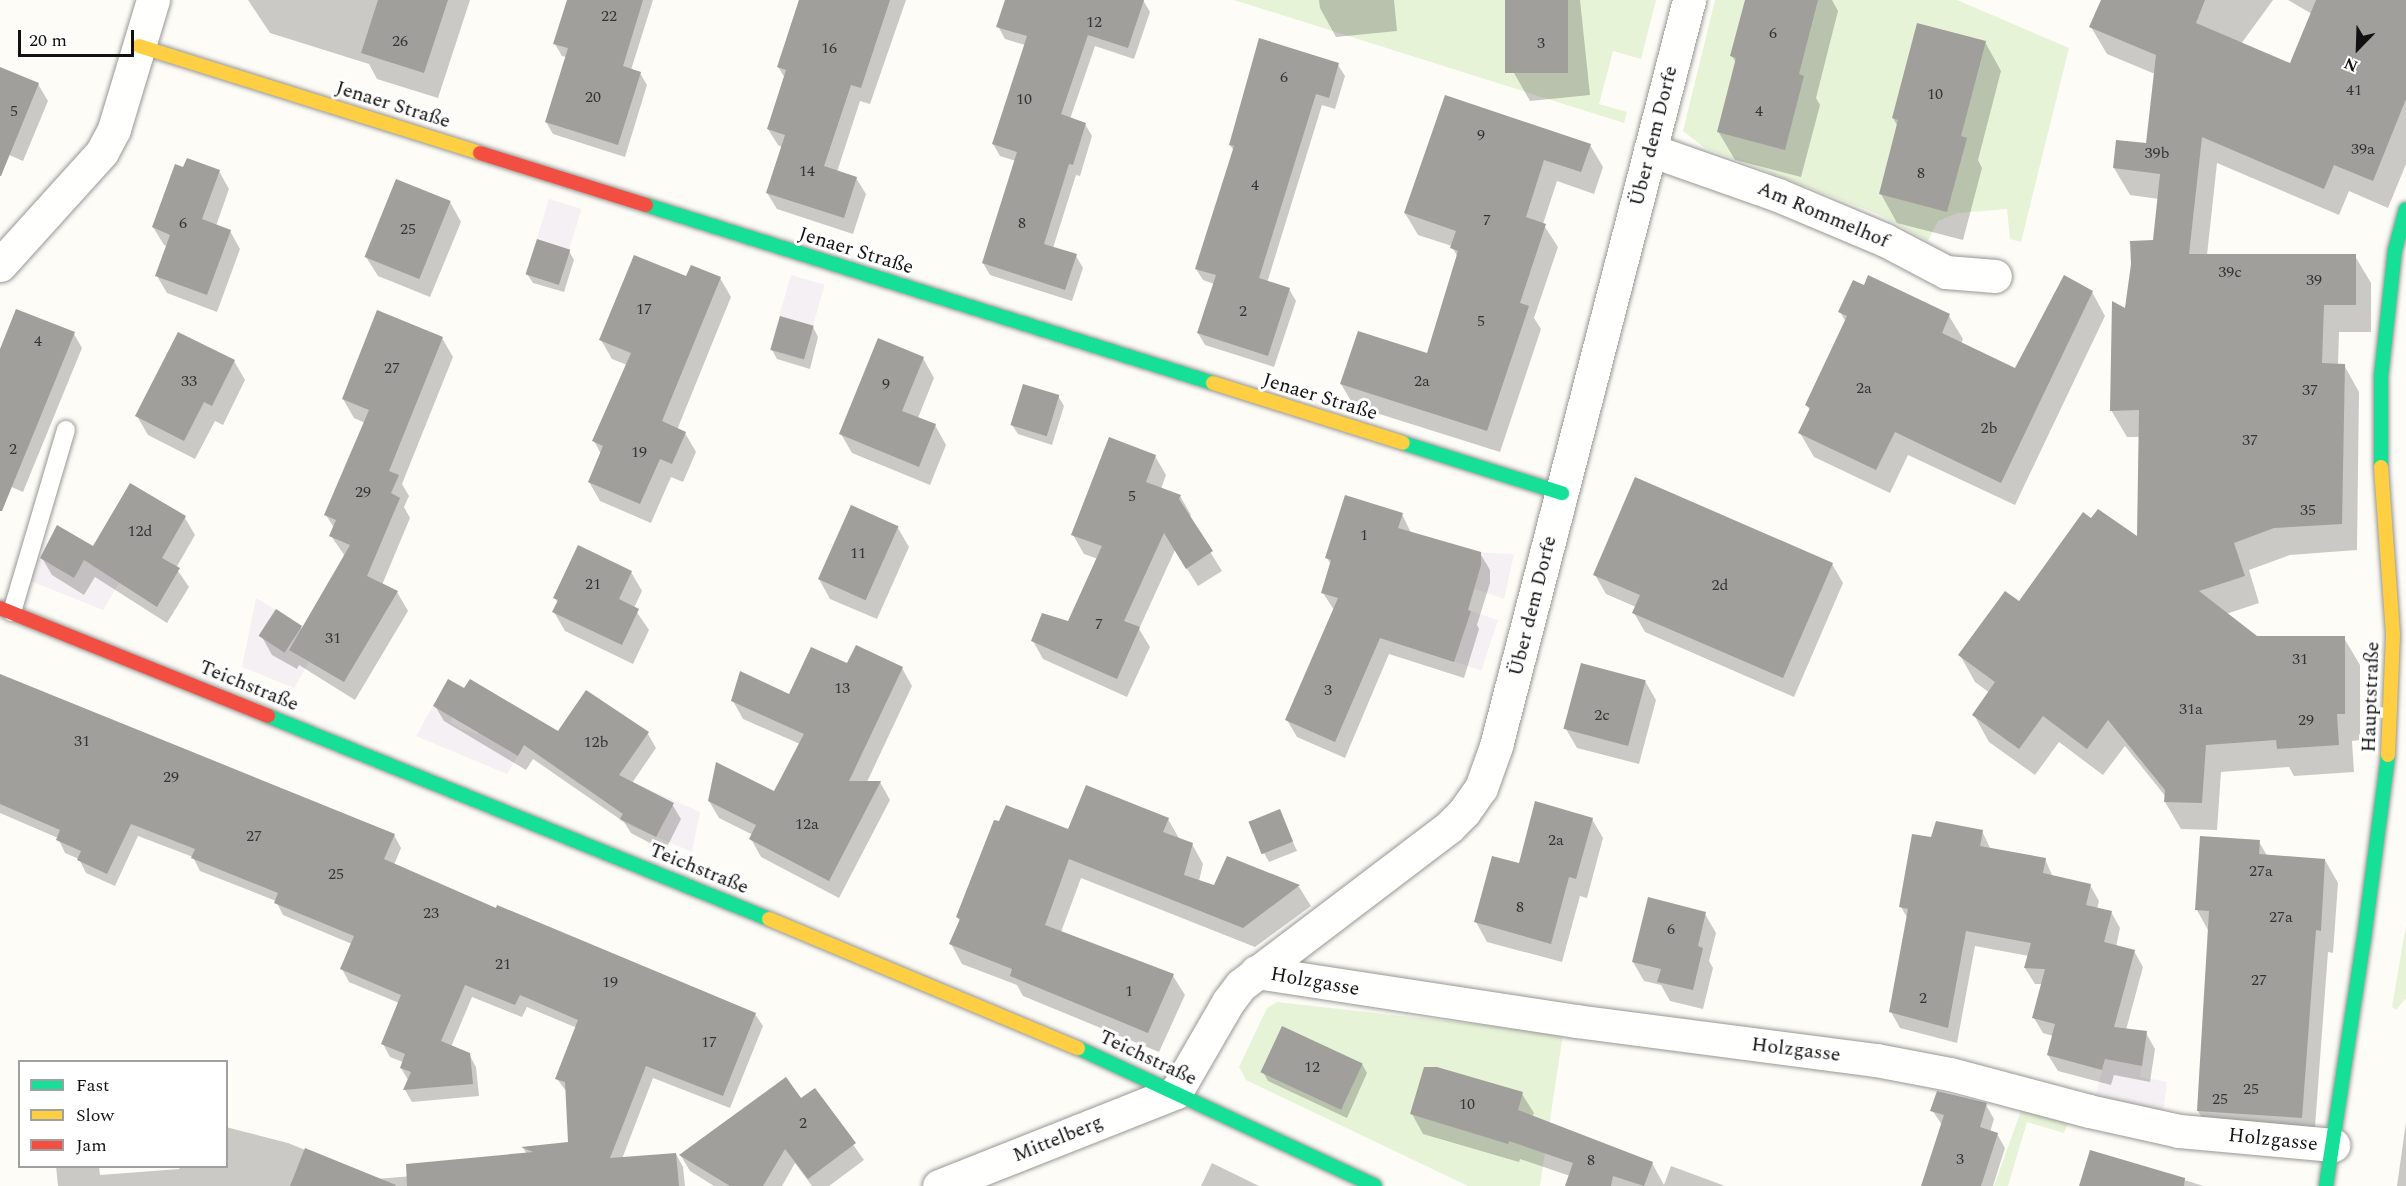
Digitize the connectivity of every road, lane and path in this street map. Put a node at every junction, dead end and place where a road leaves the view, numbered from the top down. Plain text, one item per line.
1 (153, 0) edge
2 (1689, 0) edge
3 (140, 46) junction
4 (1650, 150) junction
5 (2406, 209) edge
6 (2400, 251) edge
7 (0, 265) edge
8 (1995, 276) dead end
9 (66, 430) dead end
10 (1562, 493) junction
11 (6, 610) edge
12 (2399, 731) edge
13 (1256, 972) junction
14 (1176, 1092) junction
15 (2332, 1145) junction
16 (939, 1186) edge
17 (1375, 1186) edge
18 (2326, 1186) edge

1 - 3 street
2 - 4 street, Über dem Dorfe
3 - 7 street
3 - 10 street, Jenaer Straße
4 - 8 street, Am Rommelhof
4 - 10 street, Über dem Dorfe
5 - 6 street, Hauptstraße
6 - 12 street, Hauptstraße
9 - 11 lane
10 - 13 street, Über dem Dorfe
11 - 14 street, Teichstraße
12 - 15 street, Hauptstraße
13 - 14 street, Über dem Dorfe
13 - 15 street, Holzgasse
14 - 16 street, Mittelberg
14 - 17 street, Teichstraße
15 - 18 street, Hauptstraße

